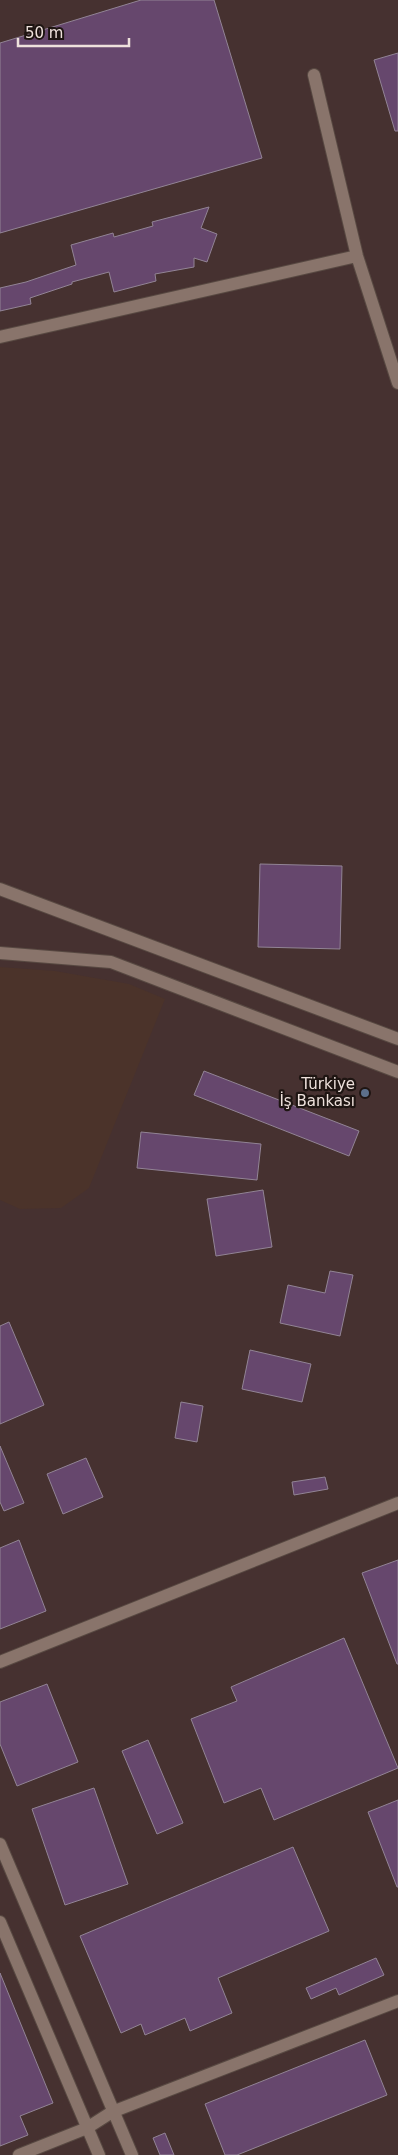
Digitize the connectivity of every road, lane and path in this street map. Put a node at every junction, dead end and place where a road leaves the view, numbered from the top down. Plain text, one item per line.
1 (314, 75) dead end
2 (357, 256) junction
3 (0, 337) edge
4 (398, 383) edge
5 (0, 889) edge
6 (0, 953) edge
7 (398, 1039) edge
8 (398, 1072) edge
9 (398, 1503) edge
10 (0, 1662) edge
11 (0, 1844) edge
12 (0, 1922) edge
13 (398, 2001) edge
14 (112, 2112) junction
15 (87, 2128) junction
16 (20, 2155) edge
17 (99, 2155) edge
18 (132, 2155) edge

1 - 2 street
2 - 3 street
2 - 4 street
5 - 7 street
6 - 8 street
9 - 10 street
11 - 14 street
12 - 15 street
13 - 14 street
14 - 15 street
14 - 18 street
15 - 16 street
15 - 17 street

